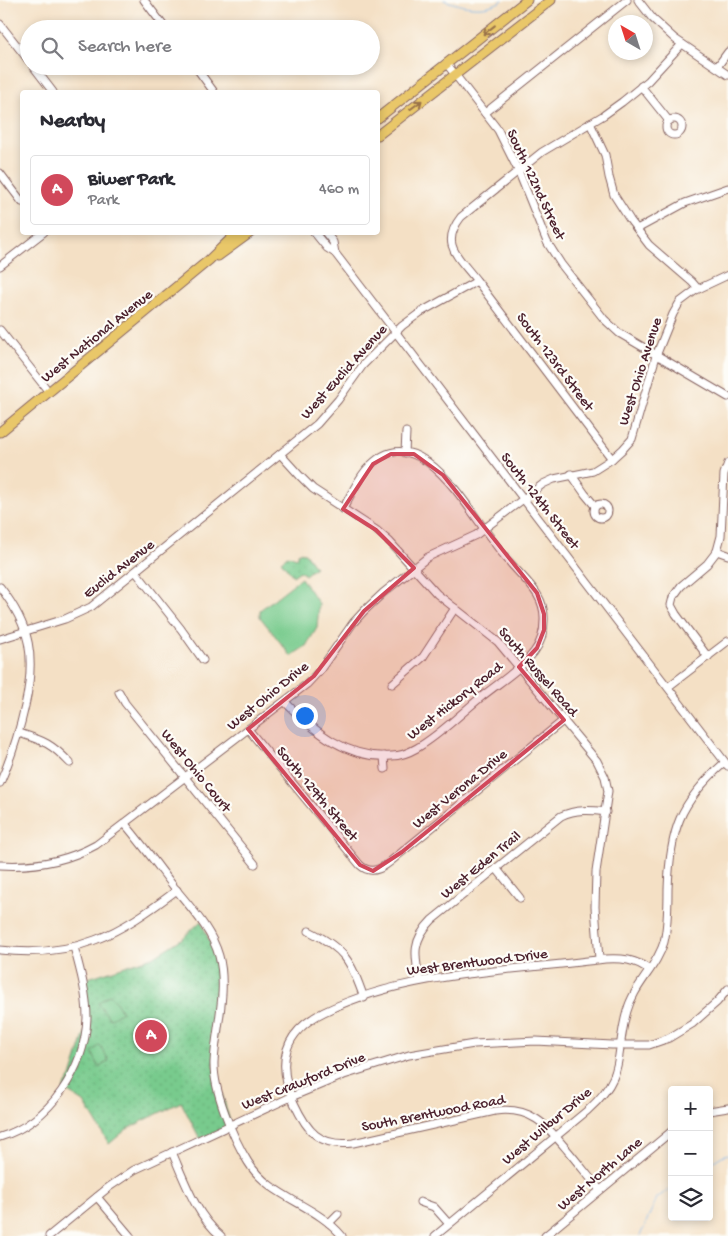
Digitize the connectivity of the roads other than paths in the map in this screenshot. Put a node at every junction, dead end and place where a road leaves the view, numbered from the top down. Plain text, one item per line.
1 (144, 0) edge
2 (527, 0) edge
3 (551, 0) edge
4 (627, 0) edge
5 (638, 0) edge
6 (159, 20) edge
7 (0, 24) edge
8 (682, 44) junction
9 (20, 50) edge
10 (728, 52) edge
11 (446, 63) junction
12 (717, 67) junction
13 (40, 75) edge
14 (200, 75) edge
15 (456, 75) junction
16 (728, 75) edge
17 (641, 86) junction
18 (51, 90) edge
19 (210, 90) edge
20 (485, 113) junction
21 (380, 116) edge
22 (669, 121) dead end
23 (590, 123) junction
24 (380, 133) edge
25 (518, 170) junction
26 (0, 173) edge
27 (728, 188) edge
28 (20, 199) edge
29 (637, 229) junction
30 (40, 235) edge
31 (235, 235) edge
32 (247, 235) edge
33 (316, 235) edge
34 (327, 235) edge
35 (335, 253) junction
36 (209, 260) junction
37 (0, 266) edge
38 (728, 275) edge
39 (477, 281) junction
40 (698, 289) junction
41 (0, 330) edge
42 (395, 332) junction
43 (656, 356) junction
44 (49, 392) junction
45 (728, 397) edge
46 (0, 432) edge
47 (406, 432) dead end
48 (405, 453) junction
49 (280, 454) junction
50 (612, 459) junction
51 (728, 463) edge
52 (571, 474) junction
53 (523, 498) junction
54 (595, 506) dead end
55 (343, 509) junction
56 (193, 526) joint
57 (484, 529) junction
58 (716, 551) junction
59 (728, 555) edge
60 (414, 568) junction
61 (136, 572) junction
62 (0, 587) edge
63 (455, 608) junction
64 (25, 631) junction
65 (0, 639) edge
66 (728, 641) edge
67 (708, 657) junction
68 (203, 660) dead end
69 (519, 667) junction
70 (392, 684) dead end
71 (668, 687) junction
72 (119, 692) dead end
73 (285, 702) junction
74 (564, 720) junction
75 (248, 729) junction
76 (19, 733) junction
77 (384, 756) junction
78 (70, 763) dead end
79 (726, 765) edge
80 (385, 769) dead end
81 (185, 778) junction
82 (0, 783) edge
83 (606, 812) junction
84 (125, 824) junction
85 (256, 864) dead end
86 (0, 865) edge
87 (496, 868) junction
88 (369, 870) joint
89 (177, 890) junction
90 (520, 898) dead end
91 (309, 931) dead end
92 (74, 947) junction
93 (0, 950) edge
94 (599, 960) junction
95 (649, 970) junction
96 (420, 981) junction
97 (728, 989) edge
98 (364, 998) junction
99 (621, 1046) junction
100 (291, 1097) junction
101 (728, 1108) edge
102 (713, 1111) edge
103 (231, 1125) junction
104 (668, 1134) edge
105 (556, 1136) junction
106 (0, 1138) edge
107 (172, 1152) junction
108 (600, 1190) junction
109 (97, 1197) junction
110 (420, 1202) dead end
111 (338, 1214) dead end
112 (329, 1222) junction
113 (449, 1224) junction
114 (49, 1236) edge
115 (130, 1236) edge
116 (221, 1236) edge
117 (342, 1236) edge
118 (435, 1236) edge
119 (544, 1236) edge

1 - 6 street
2 -> 11 main road
3 - 15 main road
4 - 20 street
5 - 8 street
7 - 9 street
8 - 12 street
8 - 17 street
10 - 12 street
11 - 15 street, South 122nd Street
11 - 21 main road
12 - 16 street
13 - 18 street
14 - 19 street
15 - 20 street, South 122nd Street
24 -> 15 main road
17 - 22 street
17 - 23 street
20 - 25 street, South 122nd Street
23 - 25 street
23 - 29 street
25 - 39 street
25 - 43 street, South 122nd Street
26 - 28 street
27 - 29 street
29 - 40 street
30 - 37 street
31 - 36 main road, West National Avenue
32 - 36 main road, West National Avenue
33 - 35 street, South 124th Street
34 - 35 street, South 124th Street
35 - 42 street, South 124th Street
36 - 44 main road, West National Avenue
38 - 40 street, West Ohio Avenue
39 - 42 street, West Euclid Avenue
39 - 50 street, South 123rd Street
40 - 43 street, West Ohio Avenue
41 - 44 street
42 - 49 street, West Euclid Avenue
42 - 53 street, South 124th Street
43 - 45 street, South 122nd Street
43 - 50 street, West Ohio Avenue
44 - 46 main road, West National Avenue
47 - 48 street
48 - 55 street
48 - 57 street, West Hickory Road
49 - 55 street, South Russel Road
49 - 56 street, West Euclid Avenue
50 - 52 street, West Ohio Avenue
51 - 58 street
52 - 53 street, West Ohio Avenue
52 - 54 street
53 - 57 street, West Ohio Drive
53 - 71 street, South 124th Street
55 - 60 street, South Russel Road
56 - 61 street, Euclid Avenue
57 - 60 street, West Ohio Drive
57 - 69 street, West Hickory Road
58 - 59 street
58 - 67 street
60 - 63 street, South Russel Road
60 - 73 street, West Ohio Drive
61 - 64 street, Euclid Avenue
61 - 68 street
62 - 64 street
63 - 69 street, South Russel Road
63 - 70 street
64 - 65 street, Euclid Avenue
64 - 76 street
66 - 67 street
67 - 71 street
69 - 74 street, South Russel Road
69 - 77 street, West Hickory Road
71 - 79 street, South 124th Street
72 - 81 street, West Ohio Court
73 - 75 street, West Ohio Drive
73 - 77 street, West Hickory Road
74 - 83 street, South Russel Road
74 - 88 street, West Verona Drive
75 - 81 street, West Ohio Drive
75 - 88 street, South 129th Street
76 - 78 street
76 - 82 street
77 - 80 street
79 - 95 street, West Wilbur Drive
81 - 84 street, West Ohio Drive
81 - 85 street, West Ohio Court
83 - 87 street, West Eden Trail
83 - 94 street, South Russel Road
84 - 86 street, West Ohio Drive
84 - 89 street
87 - 90 street
87 - 96 street, West Eden Trail
89 - 92 street
89 - 103 street
91 - 98 street
92 - 93 street
92 - 106 street
94 - 95 street, West Brentwood Drive
94 - 96 street, West Brentwood Drive
95 - 99 street, West Wilbur Drive
96 - 98 street, West Brentwood Drive
97 - 99 street, West Crawford Drive
98 - 100 street, West Brentwood Drive
99 - 100 street, West Crawford Drive
99 - 105 street, West Wilbur Drive
100 - 103 street, West Crawford Drive
100 - 105 street, South Brentwood Road
101 - 102 street
103 - 107 street, West Crawford Drive
103 - 112 street
104 - 108 street, West North Lane
105 - 108 street, South Brentwood Road
105 - 113 street, West Wilbur Drive
107 - 109 street, West Crawford Drive
107 - 116 street
108 - 119 street, West North Lane
109 - 114 street, West Crawford Drive
109 - 115 street
110 - 113 street
111 - 112 street
112 - 117 street
113 - 118 street, West Wilbur Drive

